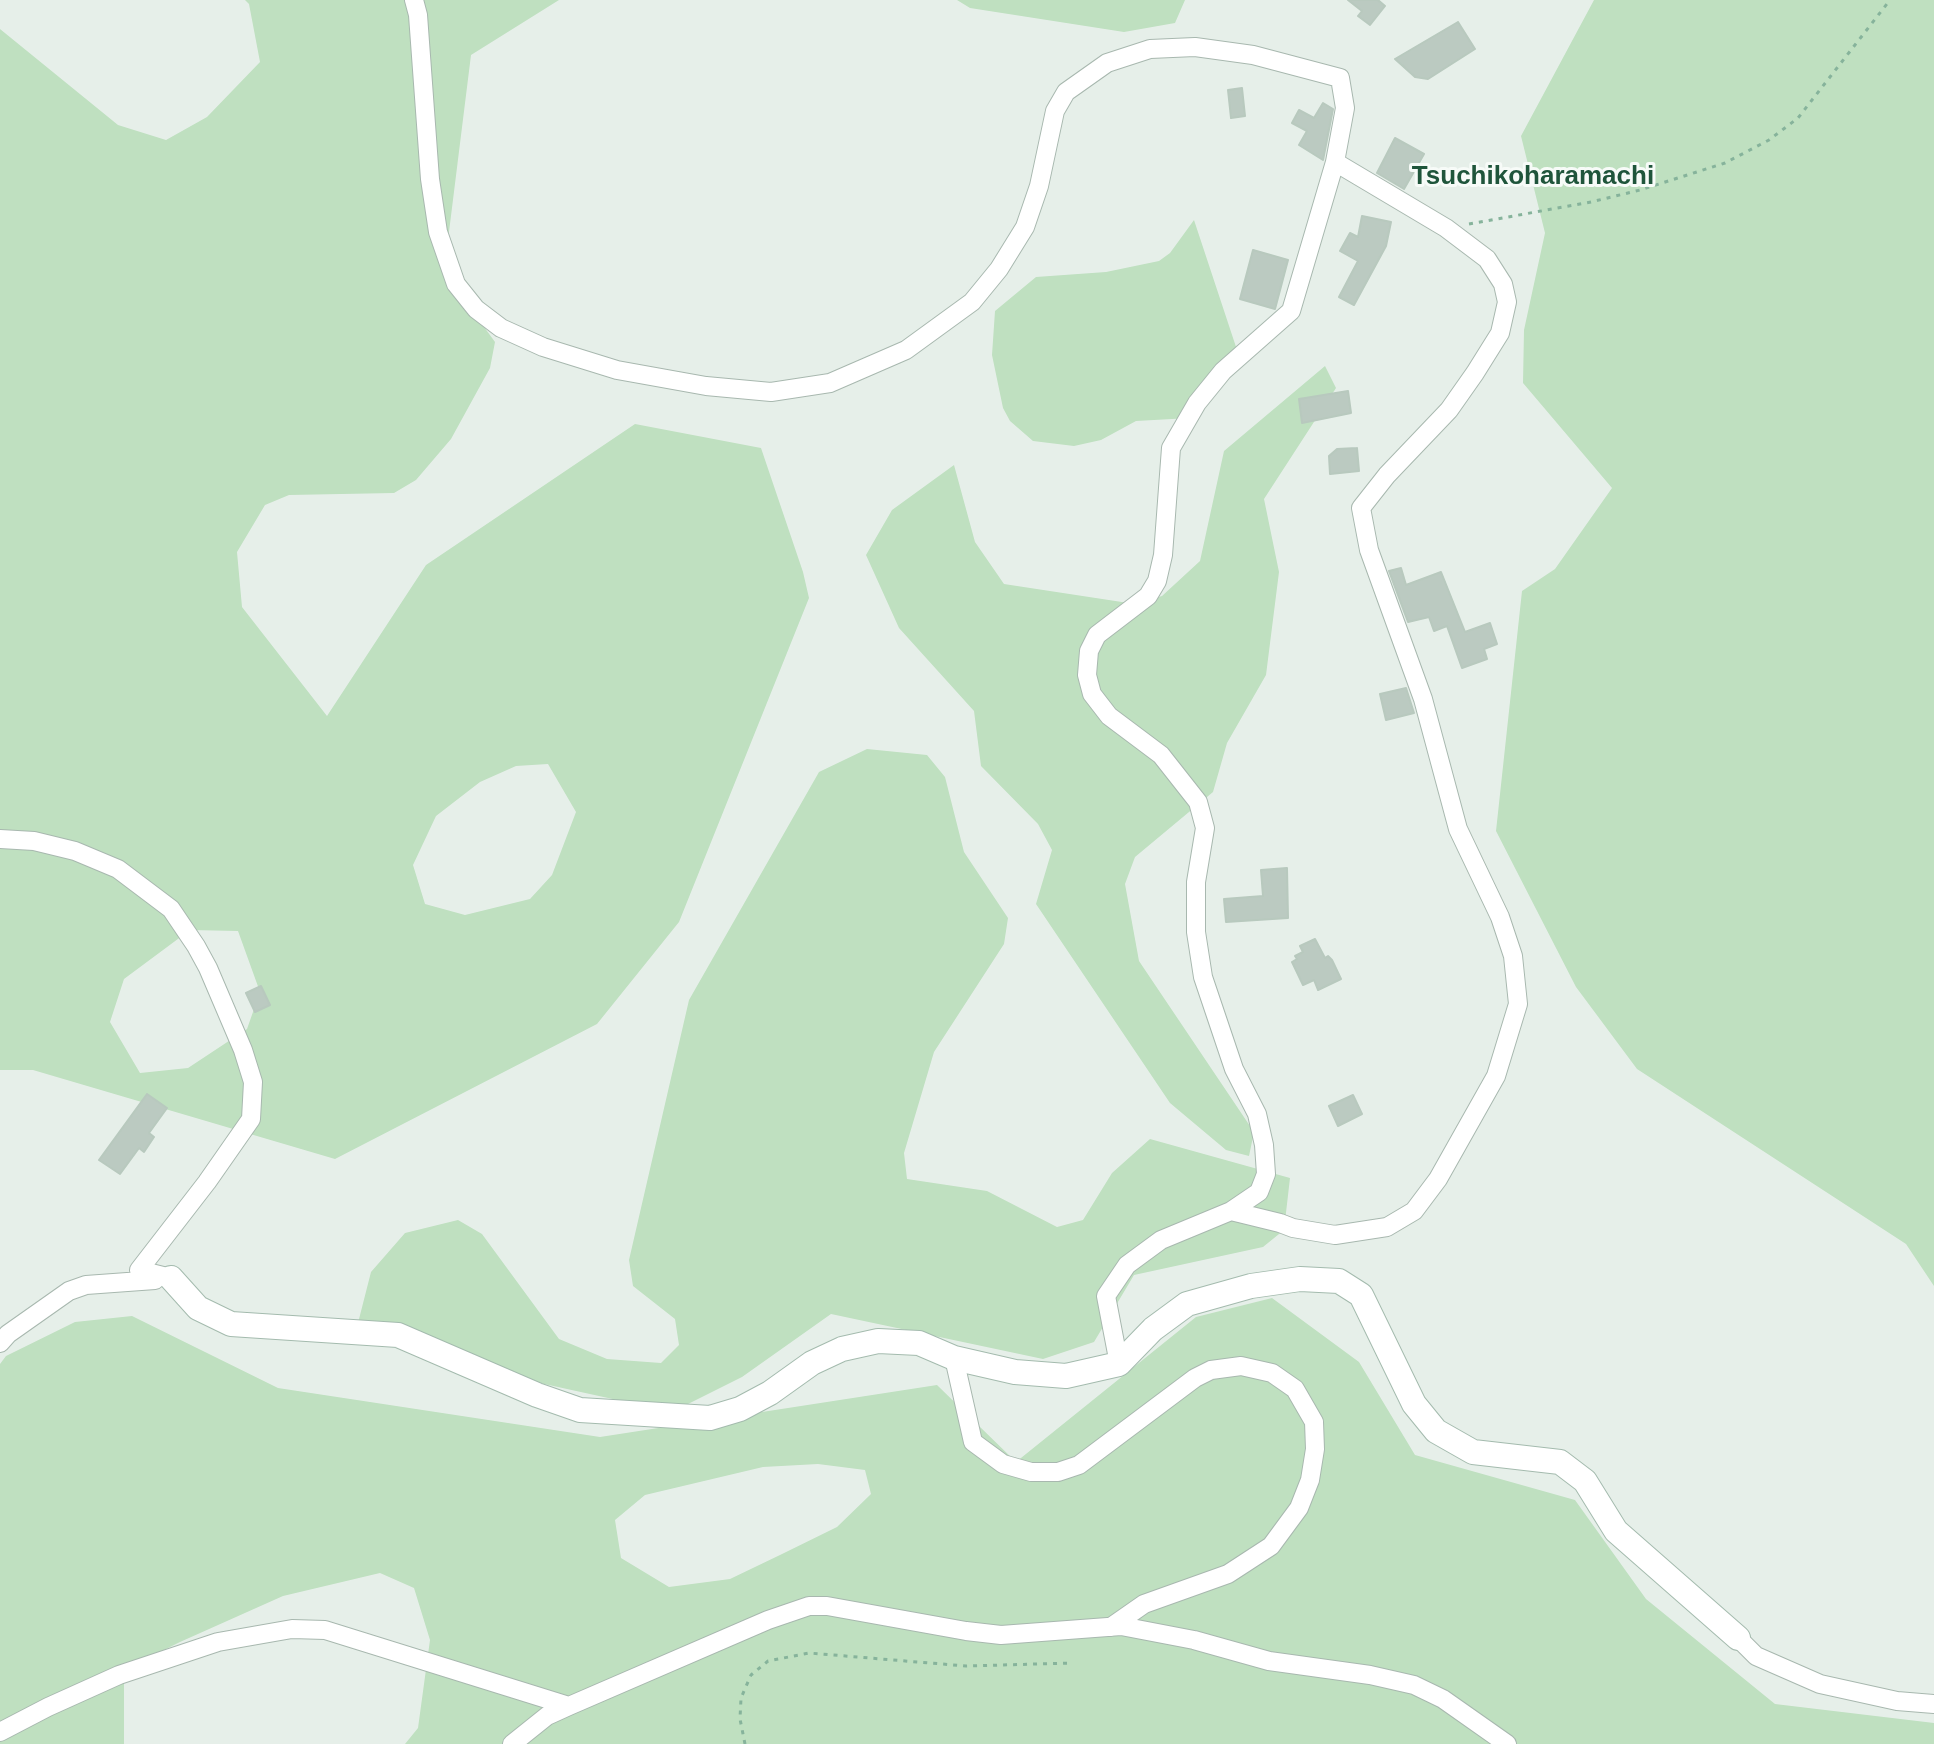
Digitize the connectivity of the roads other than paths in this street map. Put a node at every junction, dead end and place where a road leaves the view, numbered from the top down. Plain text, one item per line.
1 (414, 0) edge
2 (1335, 162) junction
3 (0, 839) edge
4 (1231, 1211) junction
5 (171, 1278) junction
6 (0, 1343) edge
7 (954, 1358) junction
8 (1119, 1364) junction
9 (1111, 1627) junction
10 (1738, 1638) joint
11 (1934, 1704) edge
12 (569, 1706) junction
13 (0, 1732) edge
14 (512, 1744) edge
15 (1507, 1744) edge

1 - 2 street
2 - 4 street
2 - 4 street
3 - 5 street
4 - 8 street
5 - 6 street
5 - 7 street
7 - 8 street
7 - 9 street
8 - 10 street
9 - 12 street
9 - 15 street
10 - 11 street
12 - 13 street
12 - 14 street

